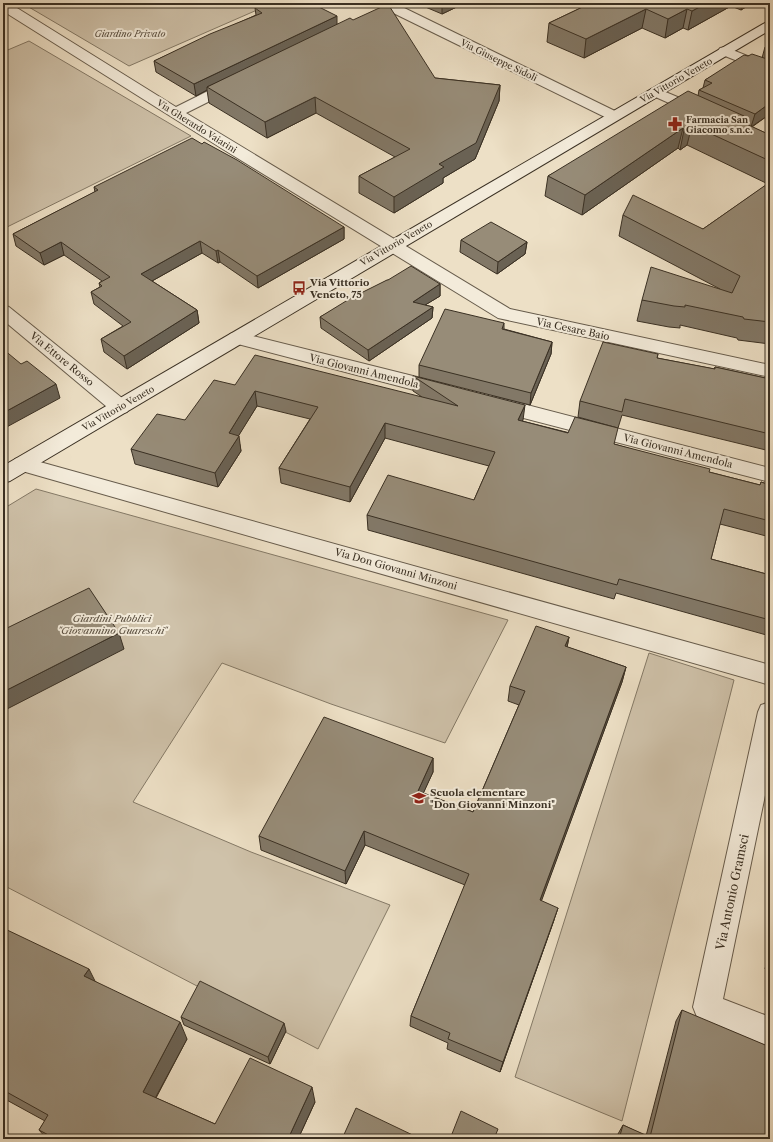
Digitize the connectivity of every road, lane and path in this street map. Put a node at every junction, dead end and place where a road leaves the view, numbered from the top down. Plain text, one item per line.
1 (3, 5) edge
2 (388, 7) edge
3 (770, 24) edge
4 (725, 51) junction
5 (770, 70) edge
6 (245, 78) edge
7 (656, 92) junction
8 (175, 113) junction
9 (614, 116) junction
10 (713, 118) edge
11 (392, 246) junction
12 (3, 311) edge
13 (237, 338) junction
14 (770, 371) edge
15 (455, 394) edge
16 (478, 400) edge
17 (120, 407) junction
18 (22, 464) junction
19 (770, 475) edge
20 (3, 476) edge
21 (770, 675) edge
22 (770, 712) edge
23 (770, 1032) edge

1 - 8 street, Via Gherardo Vaiarini
2 - 9 street, Via Giuseppe Sidoli
3 - 4 street, Via Vittorio Veneto
4 - 5 street
4 - 7 street, Via Vittorio Veneto
6 - 8 street
7 - 9 street, Via Vittorio Veneto
7 - 10 street
8 - 11 street, Via Gherardo Vaiarini
9 - 11 street, Via Vittorio Veneto
11 - 13 street, Via Vittorio Veneto
11 - 14 street, Via Cesare Baio
12 - 17 street, Via Ettore Rosso
13 - 15 street, Via Giovanni Amendola
13 - 17 street, Via Vittorio Veneto
16 - 19 street, Via Giovanni Amendola
17 - 18 street, Via Vittorio Veneto
18 - 20 street, Via Vittorio Veneto
18 - 21 street, Via Don Giovanni Minzoni
22 - 23 street, Via Antonio Gramsci

